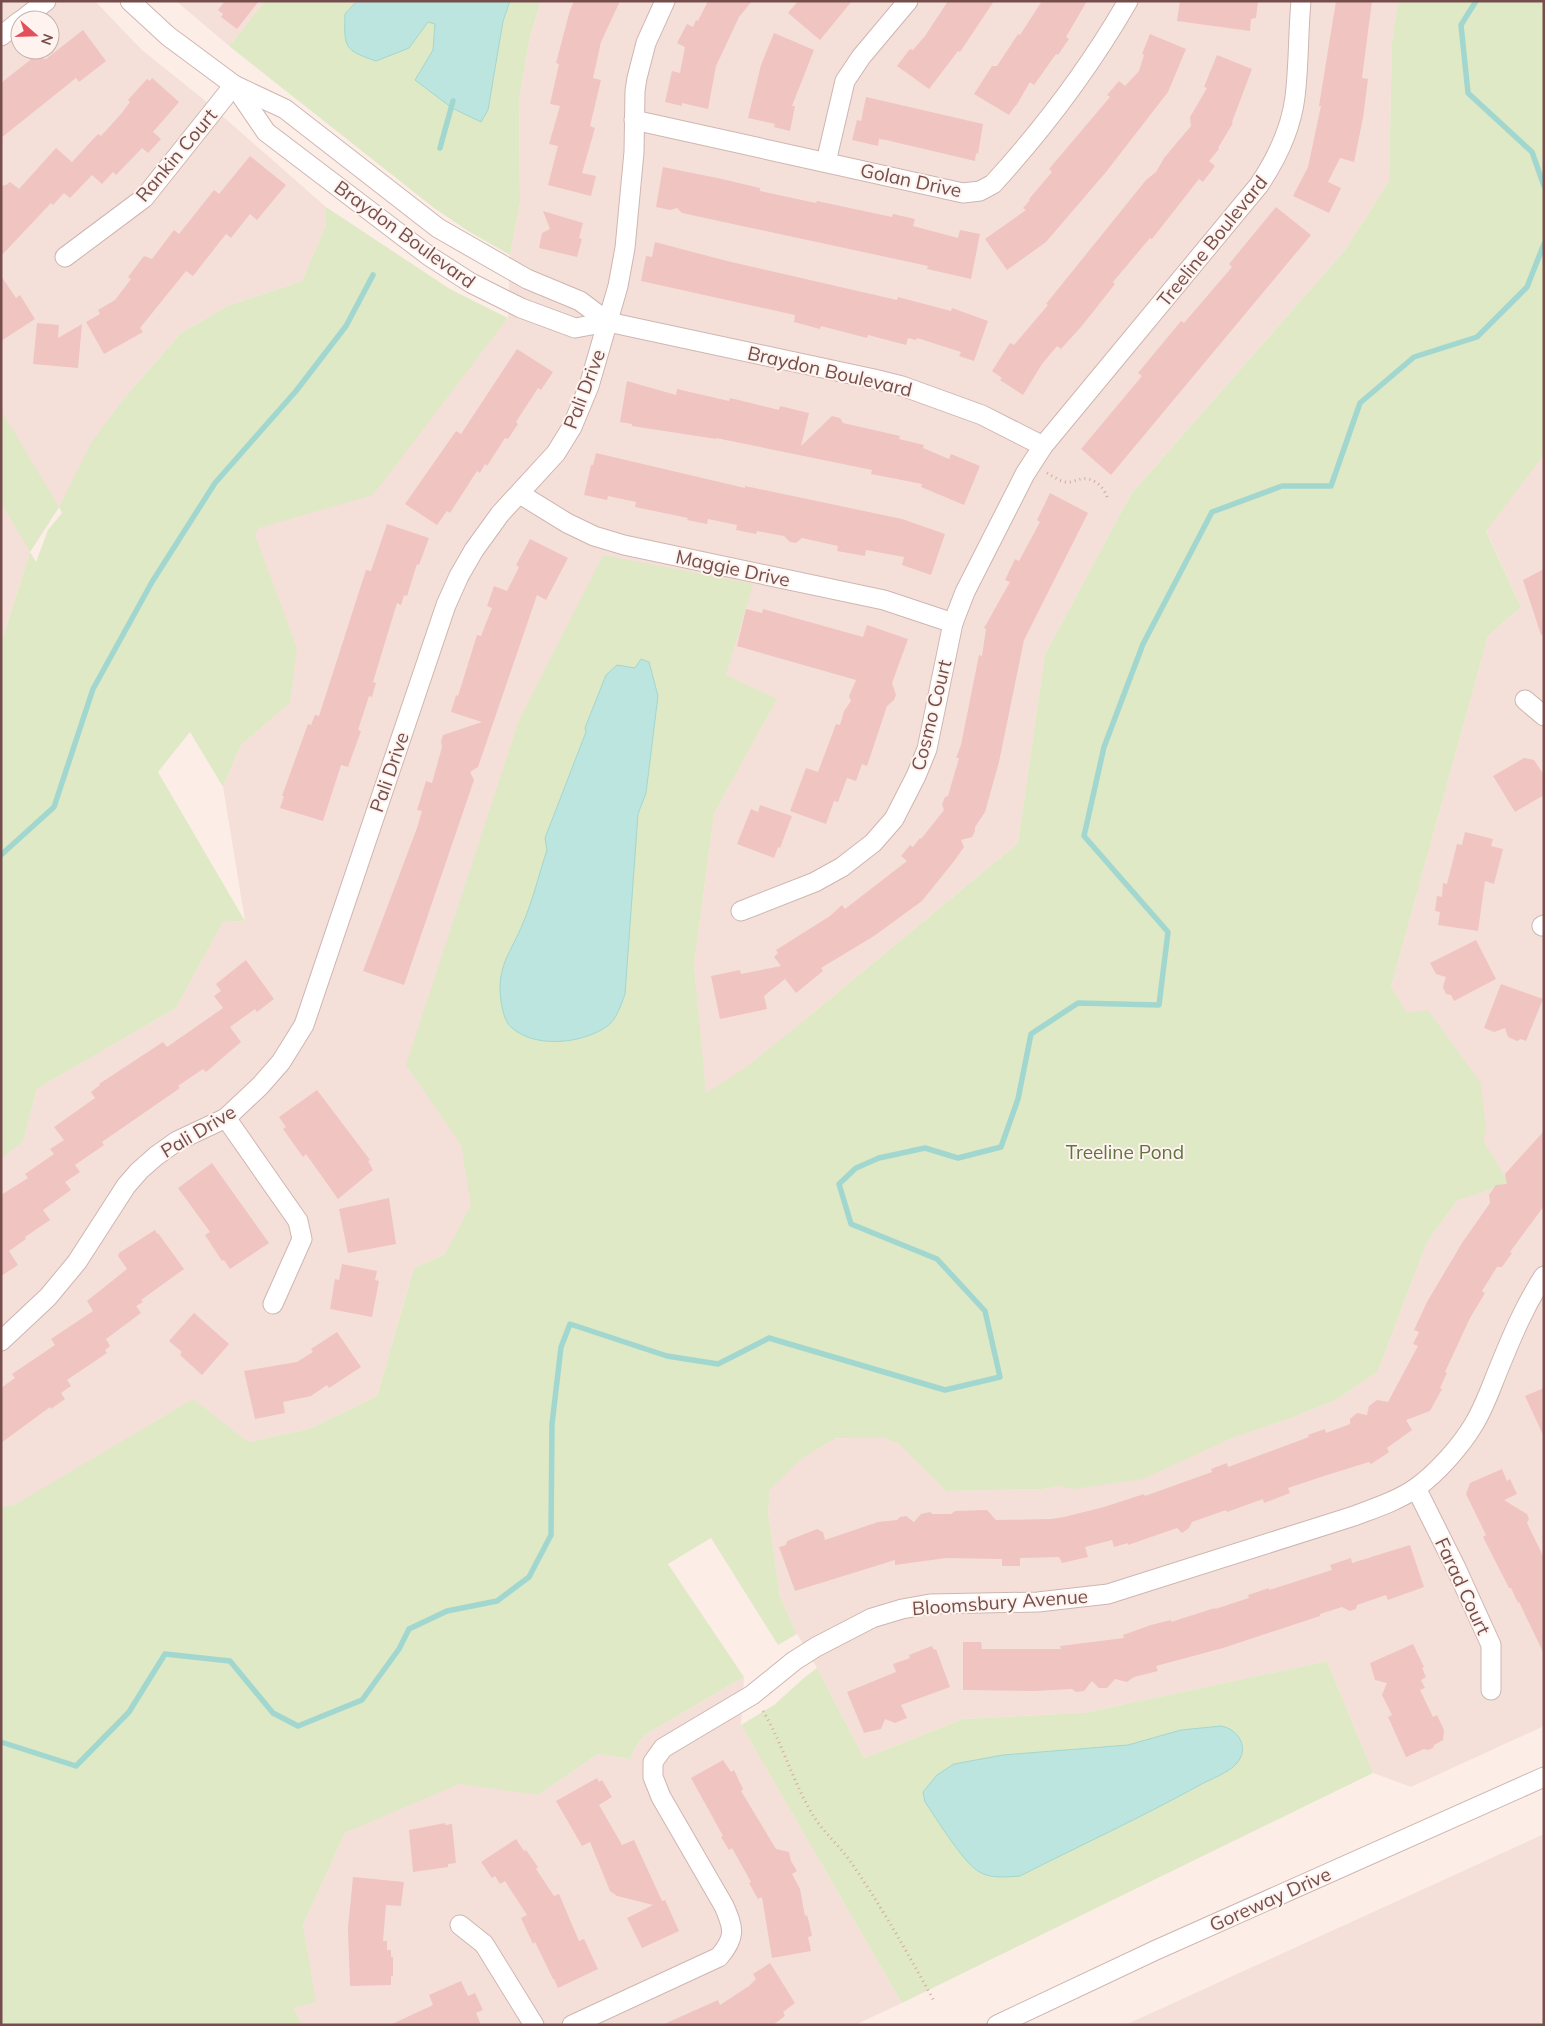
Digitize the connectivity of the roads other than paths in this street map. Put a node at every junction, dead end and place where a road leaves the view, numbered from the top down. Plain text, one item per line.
1 (46, 1) edge
2 (130, 1) edge
3 (665, 1) edge
4 (908, 1) edge
5 (1128, 1) edge
6 (1301, 1) edge
7 (35, 10) edge
8 (234, 85) junction
9 (634, 120) junction
10 (826, 162) junction
11 (65, 257) dead end
12 (608, 322) junction
13 (1043, 446) junction
14 (520, 494) junction
15 (953, 623) junction
16 (1525, 700) dead end
17 (1544, 716) edge
18 (741, 911) dead end
19 (226, 1118) junction
20 (1544, 1276) edge
21 (1537, 1301) edge
22 (273, 1304) dead end
23 (1, 1341) edge
24 (1416, 1488) junction
25 (1491, 1690) dead end
26 (1544, 1777) edge
27 (460, 1925) dead end
28 (534, 2025) edge
29 (572, 2025) edge
30 (997, 2025) edge

1 - 7 street
2 - 8 street, Braydon Boulevard
3 - 9 street, Pali Drive
4 - 10 street
5 - 10 street, Golan Drive
6 - 13 street, Treeline Boulevard
8 - 11 street, Rankin Court
8 - 12 street, Braydon Boulevard
8 - 12 street, Braydon Boulevard
9 - 10 street, Golan Drive
9 - 12 street, Pali Drive
12 - 13 street, Braydon Boulevard
12 - 14 street, Pali Drive
13 - 15 street, Cosmo Court
14 - 15 street, Maggie Drive
14 - 19 street, Pali Drive
15 - 18 street, Cosmo Court
16 - 17 street
19 - 22 street
19 - 23 street, Pali Drive
20 - 21 street, Bloomsbury Avenue
21 - 24 street, Bloomsbury Avenue
24 - 25 street, Farad Court
24 - 29 street, Bloomsbury Avenue
26 - 30 street, Goreway Drive
27 - 28 street

